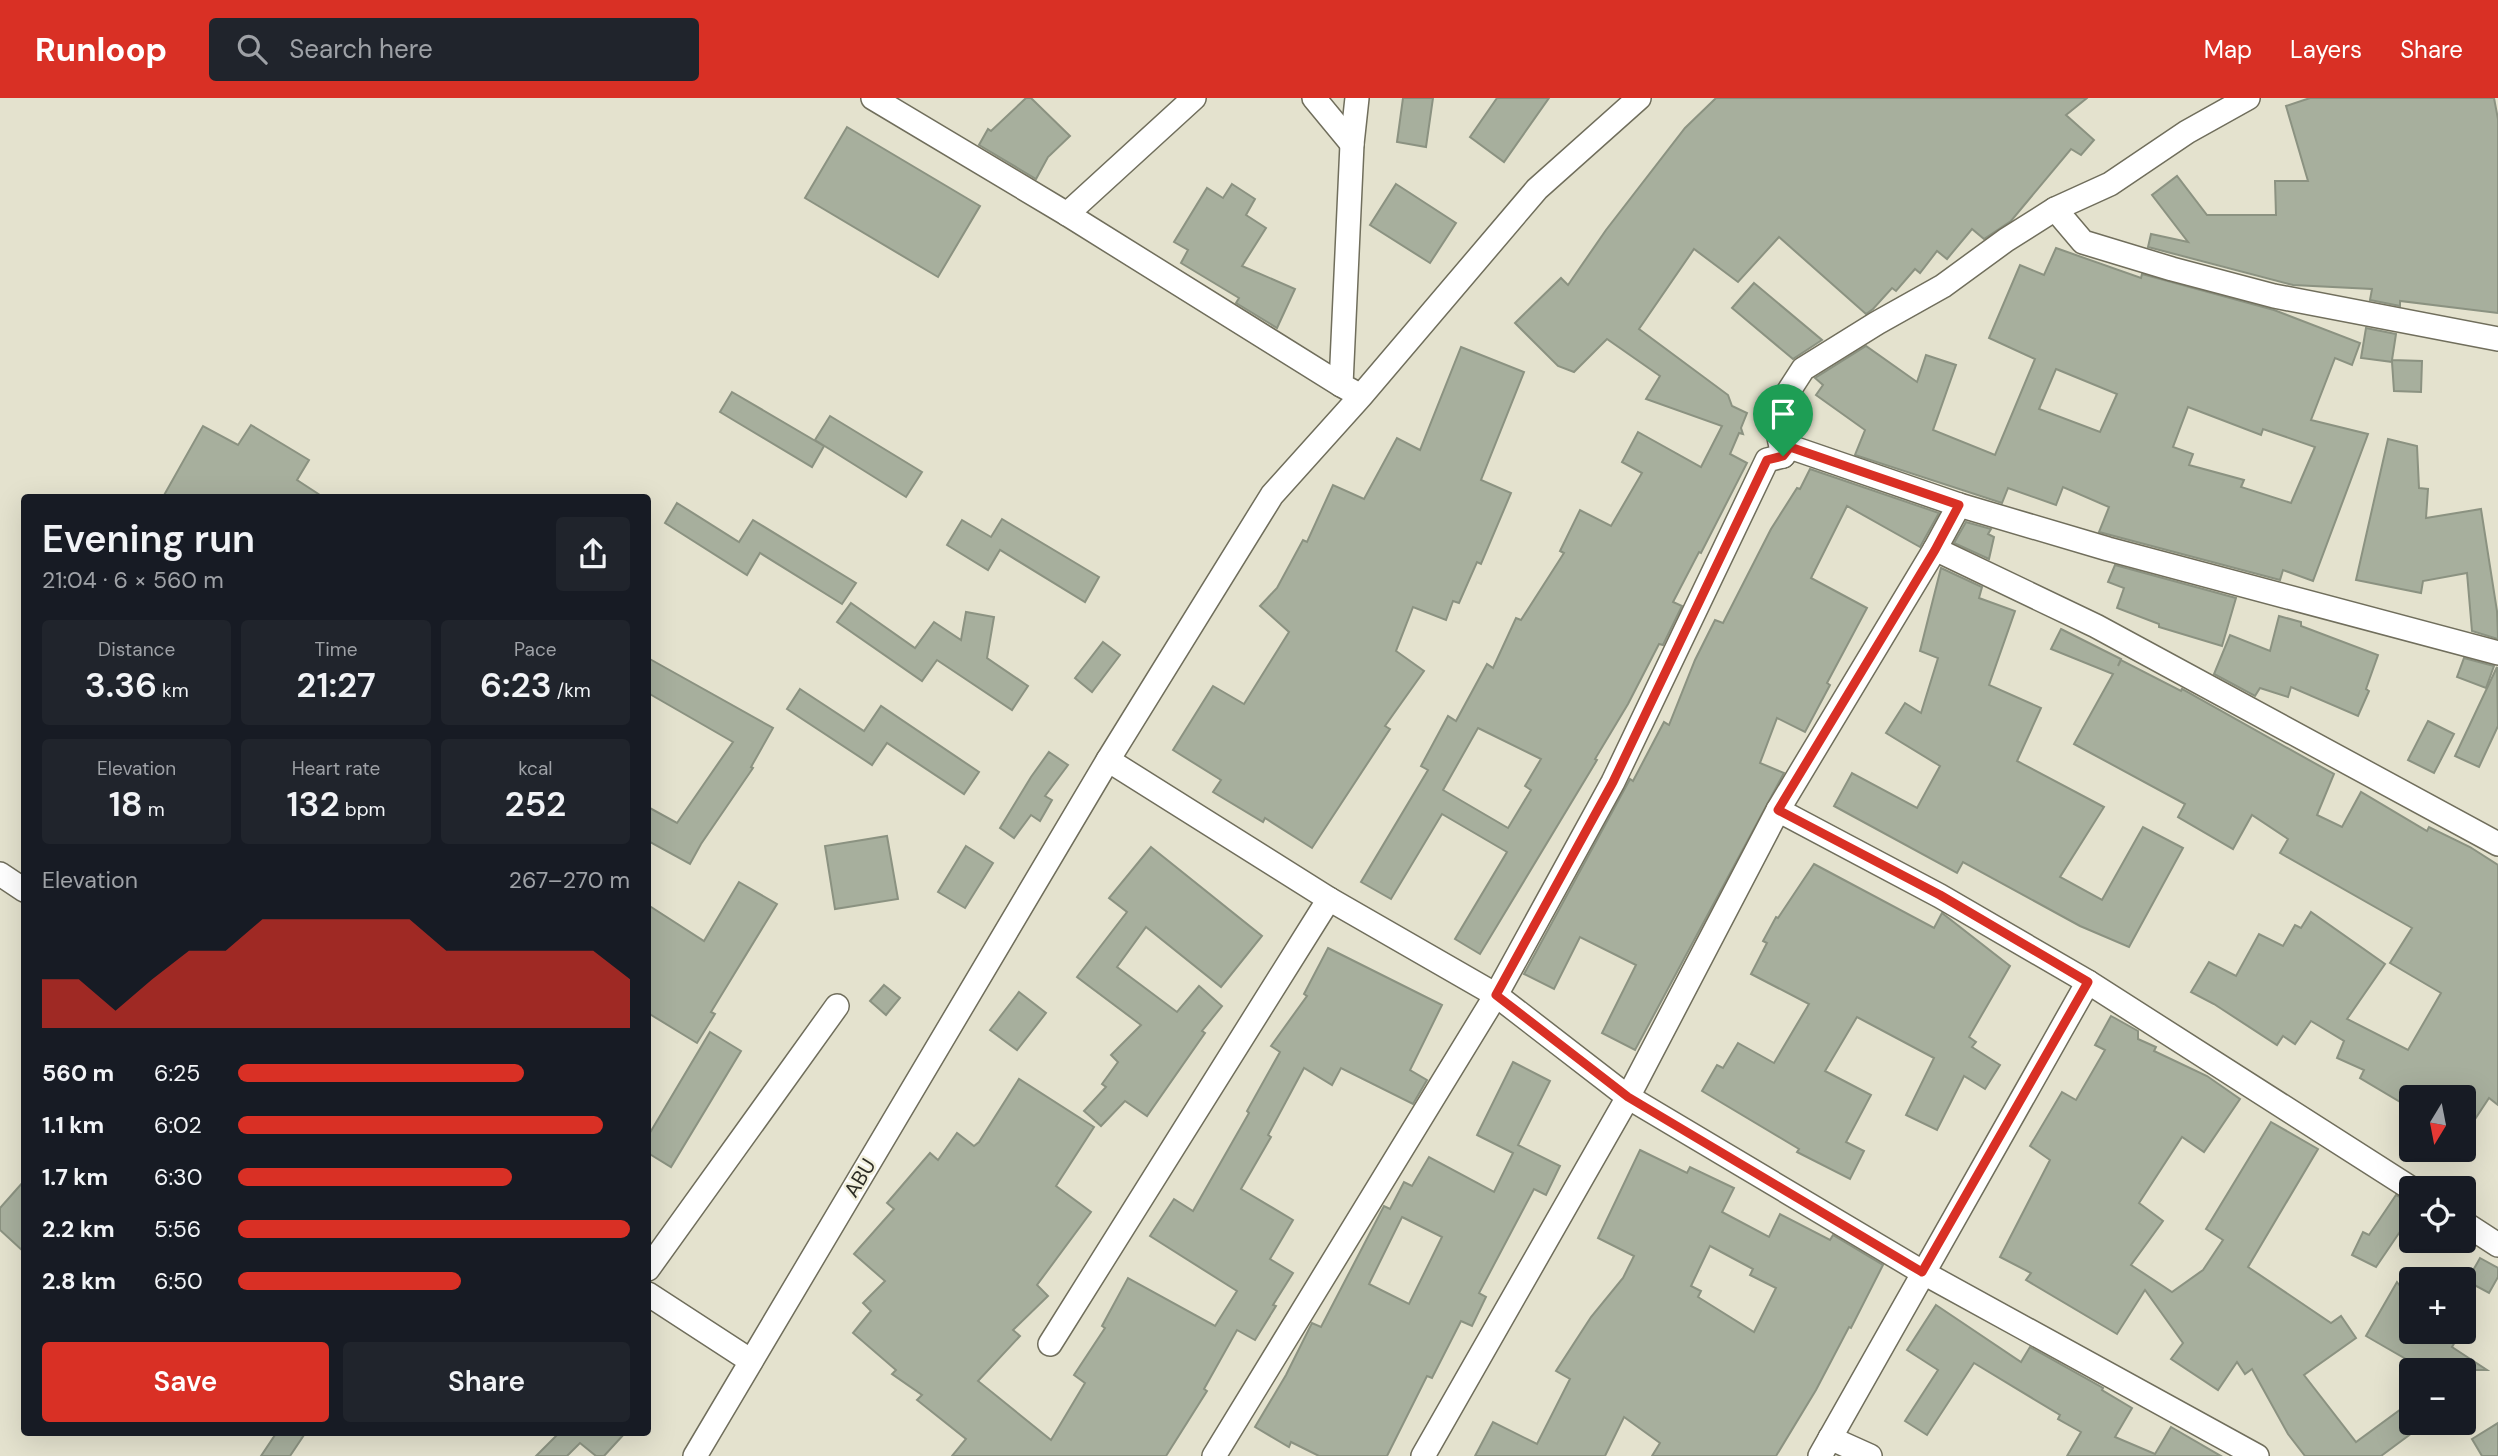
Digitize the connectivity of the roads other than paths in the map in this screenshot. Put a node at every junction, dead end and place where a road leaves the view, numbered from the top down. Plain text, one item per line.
1 (873, 98) edge
2 (1194, 98) edge
3 (1314, 98) edge
4 (1357, 98) edge
5 (1639, 98) edge
6 (2248, 98) edge
7 (1352, 144) junction
8 (2055, 209) junction
9 (1067, 214) junction
10 (2498, 339) edge
11 (1351, 390) junction
12 (1783, 456) junction
13 (1959, 505) junction
14 (1935, 550) junction
15 (2498, 653) edge
16 (1108, 760) junction
17 (1778, 810) junction
18 (2498, 844) edge
19 (0, 874) edge
20 (21, 888) edge
21 (1329, 899) junction
22 (2088, 982) junction
23 (1496, 995) junction
24 (837, 1006) dead end
25 (1628, 1097) junction
26 (2399, 1181) edge
27 (2476, 1230) edge
28 (2498, 1244) edge
29 (651, 1265) edge
30 (1922, 1272) junction
31 (651, 1296) edge
32 (1050, 1344) dead end
33 (751, 1361) junction
34 (1825, 1447) edge
35 (695, 1456) edge
36 (1214, 1456) edge
37 (1423, 1456) edge
38 (1870, 1456) edge
39 (2257, 1456) edge

1 - 9 street
2 - 9 street
3 - 7 street
4 - 7 street
5 - 11 street, ABU
6 - 8 street
7 - 11 street
8 - 10 street
8 - 12 street
9 - 11 street
11 - 16 street, ABU
12 - 13 street
12 - 23 street
13 - 14 street
13 - 15 street
14 - 17 street
14 - 18 street
16 - 21 street
16 - 33 street, ABU
17 - 22 street
17 - 25 street
19 - 20 street
21 - 23 street
21 - 32 street
22 - 26 street
22 - 30 street
23 - 25 street
23 - 36 street
24 - 29 street
25 - 30 street
25 - 37 street
27 - 28 street
30 - 34 street
30 - 39 street
31 - 33 street
33 - 35 street, ABU
34 - 38 street

